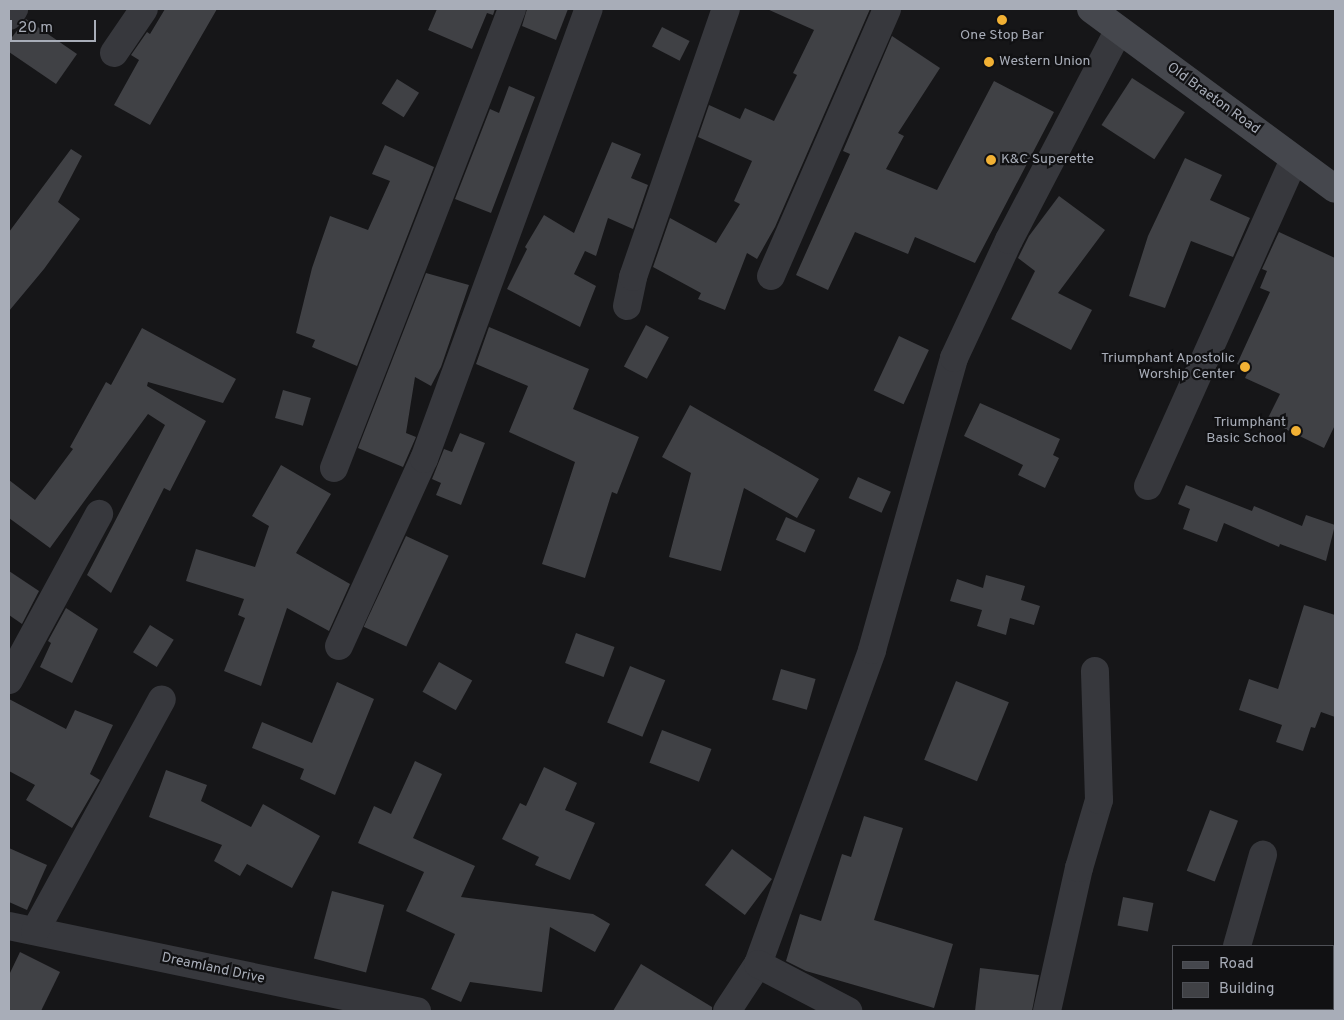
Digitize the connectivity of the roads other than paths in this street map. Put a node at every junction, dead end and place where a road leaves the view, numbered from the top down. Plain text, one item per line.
1 (14, 9) edge
2 (144, 9) edge
3 (512, 9) edge
4 (589, 9) edge
5 (726, 9) edge
6 (886, 9) edge
7 (1091, 9) edge
8 (9, 16) edge
9 (1119, 30) junction
10 (114, 53) dead end
11 (1294, 159) junction
12 (1335, 190) edge
13 (771, 276) dead end
14 (626, 306) dead end
15 (334, 468) dead end
16 (1148, 486) dead end
17 (99, 514) dead end
18 (339, 646) dead end
19 (1095, 671) dead end
20 (9, 680) edge
21 (162, 699) dead end
22 (1263, 855) dead end
23 (22, 928) edge
24 (1237, 945) edge
25 (758, 964) junction
26 (417, 1011) edge
27 (727, 1011) edge
28 (848, 1011) edge
29 (1047, 1011) edge

1 - 8 street
2 - 10 street
3 - 15 street
4 - 18 street
5 - 14 street
6 - 13 street
7 - 9 street, Old Braeton Road
9 - 11 street, Old Braeton Road
9 - 25 street
11 - 12 street, Old Braeton Road
11 - 16 street
17 - 20 street
19 - 29 street
21 - 23 street
22 - 24 street
23 - 26 street, Dreamland Drive
25 - 27 street
25 - 28 street

